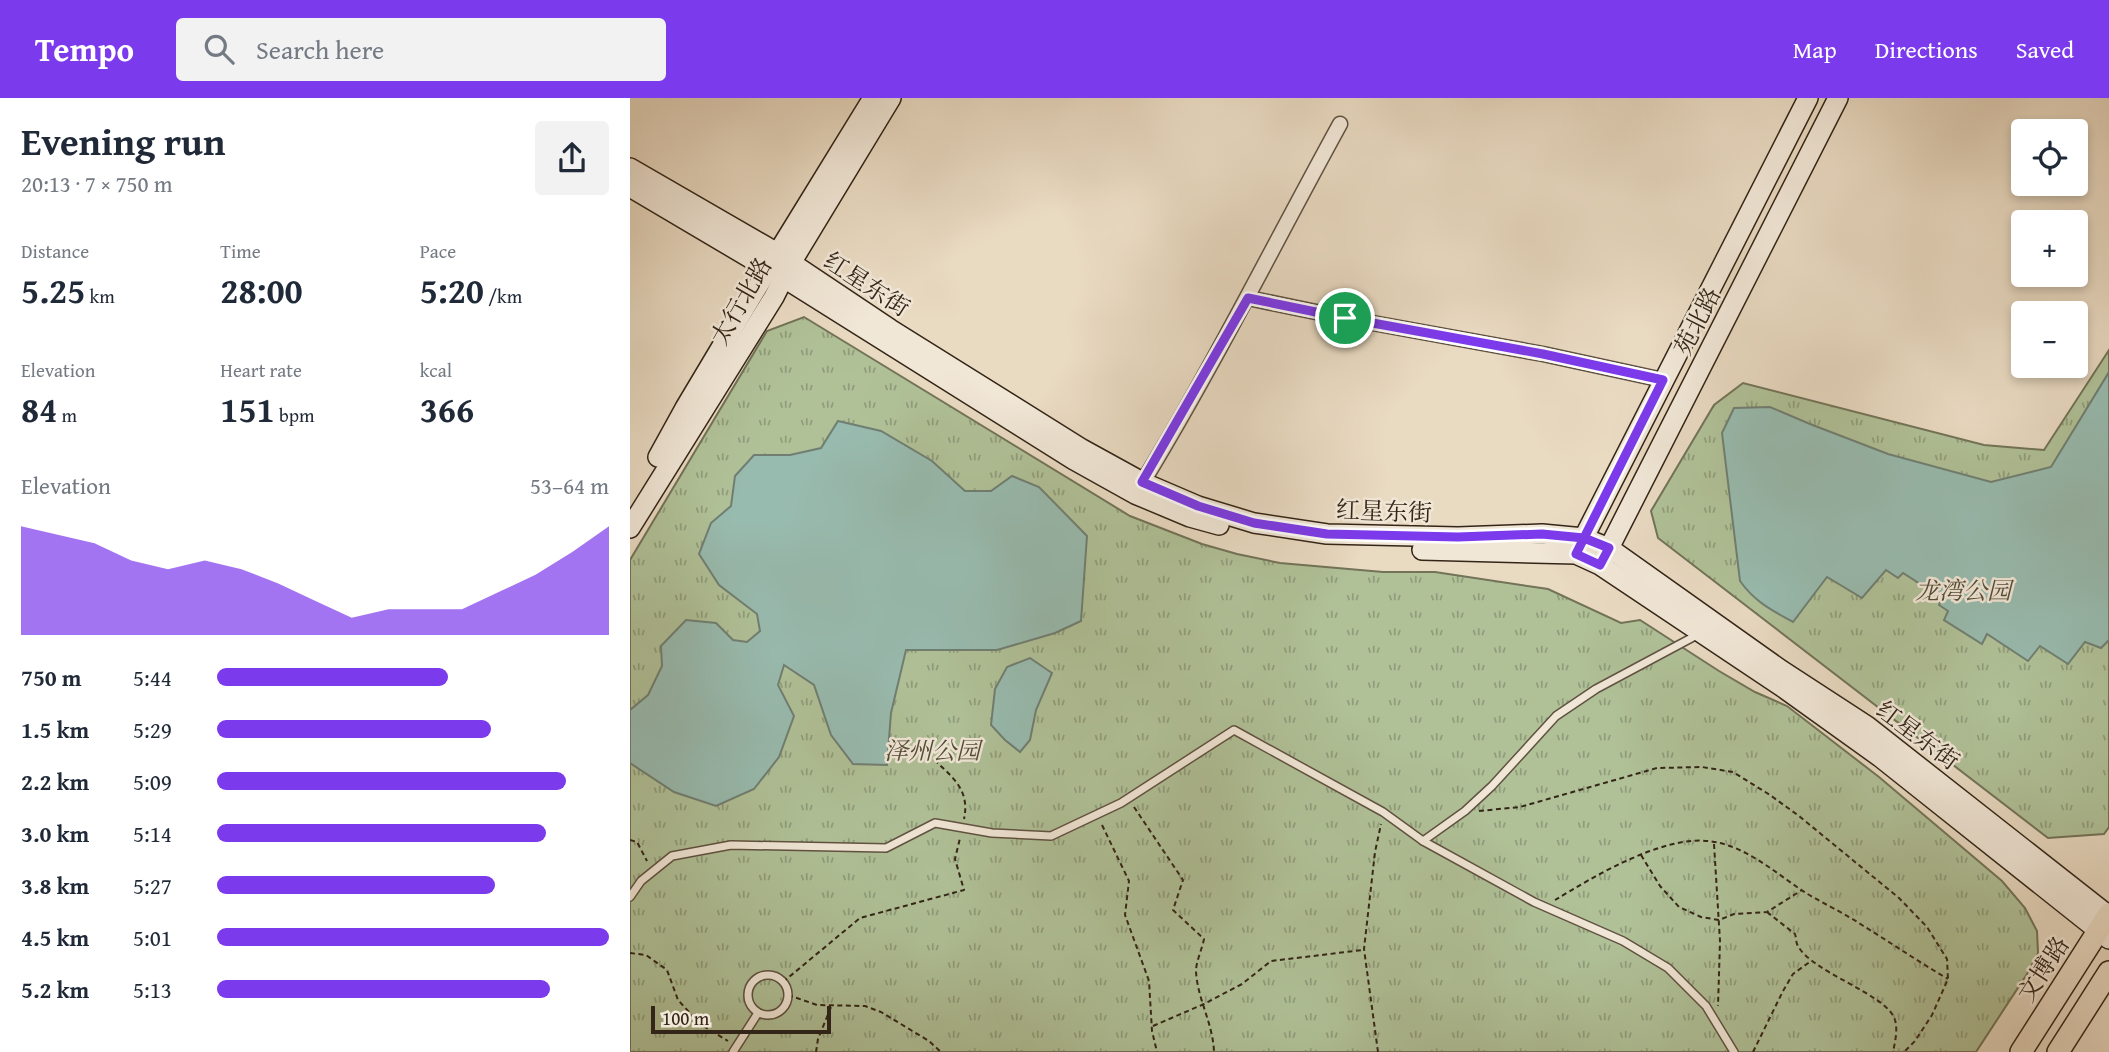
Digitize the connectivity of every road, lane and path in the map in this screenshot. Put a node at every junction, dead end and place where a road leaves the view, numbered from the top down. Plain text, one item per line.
1 (873, 98) edge
2 (891, 98) edge
3 (1808, 98) edge
4 (1838, 98) edge
5 (1340, 124) dead end
6 (630, 168) edge
7 (630, 187) edge
8 (780, 266) junction
9 (1248, 298) junction
10 (1663, 380) junction
11 (1139, 488) junction
12 (630, 503) edge
13 (630, 528) edge
14 (1580, 546) junction
15 (1604, 557) junction
16 (1701, 633) junction
17 (928, 754) dead end
18 (1128, 799) junction
19 (1465, 811) junction
20 (1383, 812) junction
21 (1097, 814) junction
22 (962, 828) junction
23 (630, 840) edge
24 (1423, 841) junction
25 (1714, 843) junction
26 (1641, 854) junction
27 (653, 872) junction
28 (1802, 890) junction
29 (630, 897) edge
30 (1545, 906) junction
31 (1767, 912) junction
32 (1719, 920) junction
33 (2107, 923) edge
34 (1364, 949) junction
35 (630, 953) edge
36 (1812, 960) junction
37 (2109, 972) edge
38 (1948, 979) junction
39 (783, 982) junction
40 (788, 995) junction
41 (1204, 1004) junction
42 (832, 1005) junction
43 (758, 1013) junction
44 (1718, 1025) junction
45 (1152, 1026) junction
46 (735, 1049) edge
47 (816, 1052) edge
48 (942, 1052) edge
49 (1157, 1052) edge
50 (1214, 1052) edge
51 (1378, 1052) edge
52 (1734, 1052) edge
53 (1753, 1052) edge
54 (1893, 1052) edge
55 (1904, 1052) edge
56 (2021, 1052) edge
57 (2058, 1052) edge

1 - 8 main road, 太行北路
2 - 8 main road, 太行北路
3 - 10 main road, 苑北路
4 - 15 main road, 苑北路
5 - 9 street
6 - 8 main road, 红星东街
7 - 8 main road, 红星东街
8 - 11 main road, 红星东街
8 - 12 main road, 太行北路
8 - 13 main road, 太行北路
9 - 10 street
9 - 11 street
10 - 14 main road, 苑北路
11 - 14 main road, 红星东街
14 - 15 main road, 红星东街
15 - 16 main road, 红星东街
15 - 33 main road, 红星东街
16 - 19 lane
16 - 33 main road, 红星东街
17 - 22 path
18 - 20 lane
18 - 21 lane
18 - 41 path
19 - 24 lane
19 - 38 path
20 - 24 lane
20 - 34 path
21 - 22 lane
21 - 45 path
22 - 27 lane
22 - 39 path
23 - 27 path
24 - 30 lane
25 - 26 path
25 - 28 path
25 - 32 path
26 - 30 path
26 - 32 path
27 - 29 lane
28 - 31 path
28 - 38 path
30 - 44 lane
31 - 32 path
31 - 36 path
32 - 44 path
33 - 56 main road, 文博路
34 - 41 path
34 - 51 path
35 - 46 path
36 - 53 path
36 - 54 path
37 - 57 main road
38 - 55 path
39 - 40 lane
39 - 43 lane
40 - 42 path
40 - 43 lane
41 - 45 path
41 - 50 path
42 - 47 path
42 - 48 path
43 - 46 lane
44 - 52 lane
45 - 49 path

